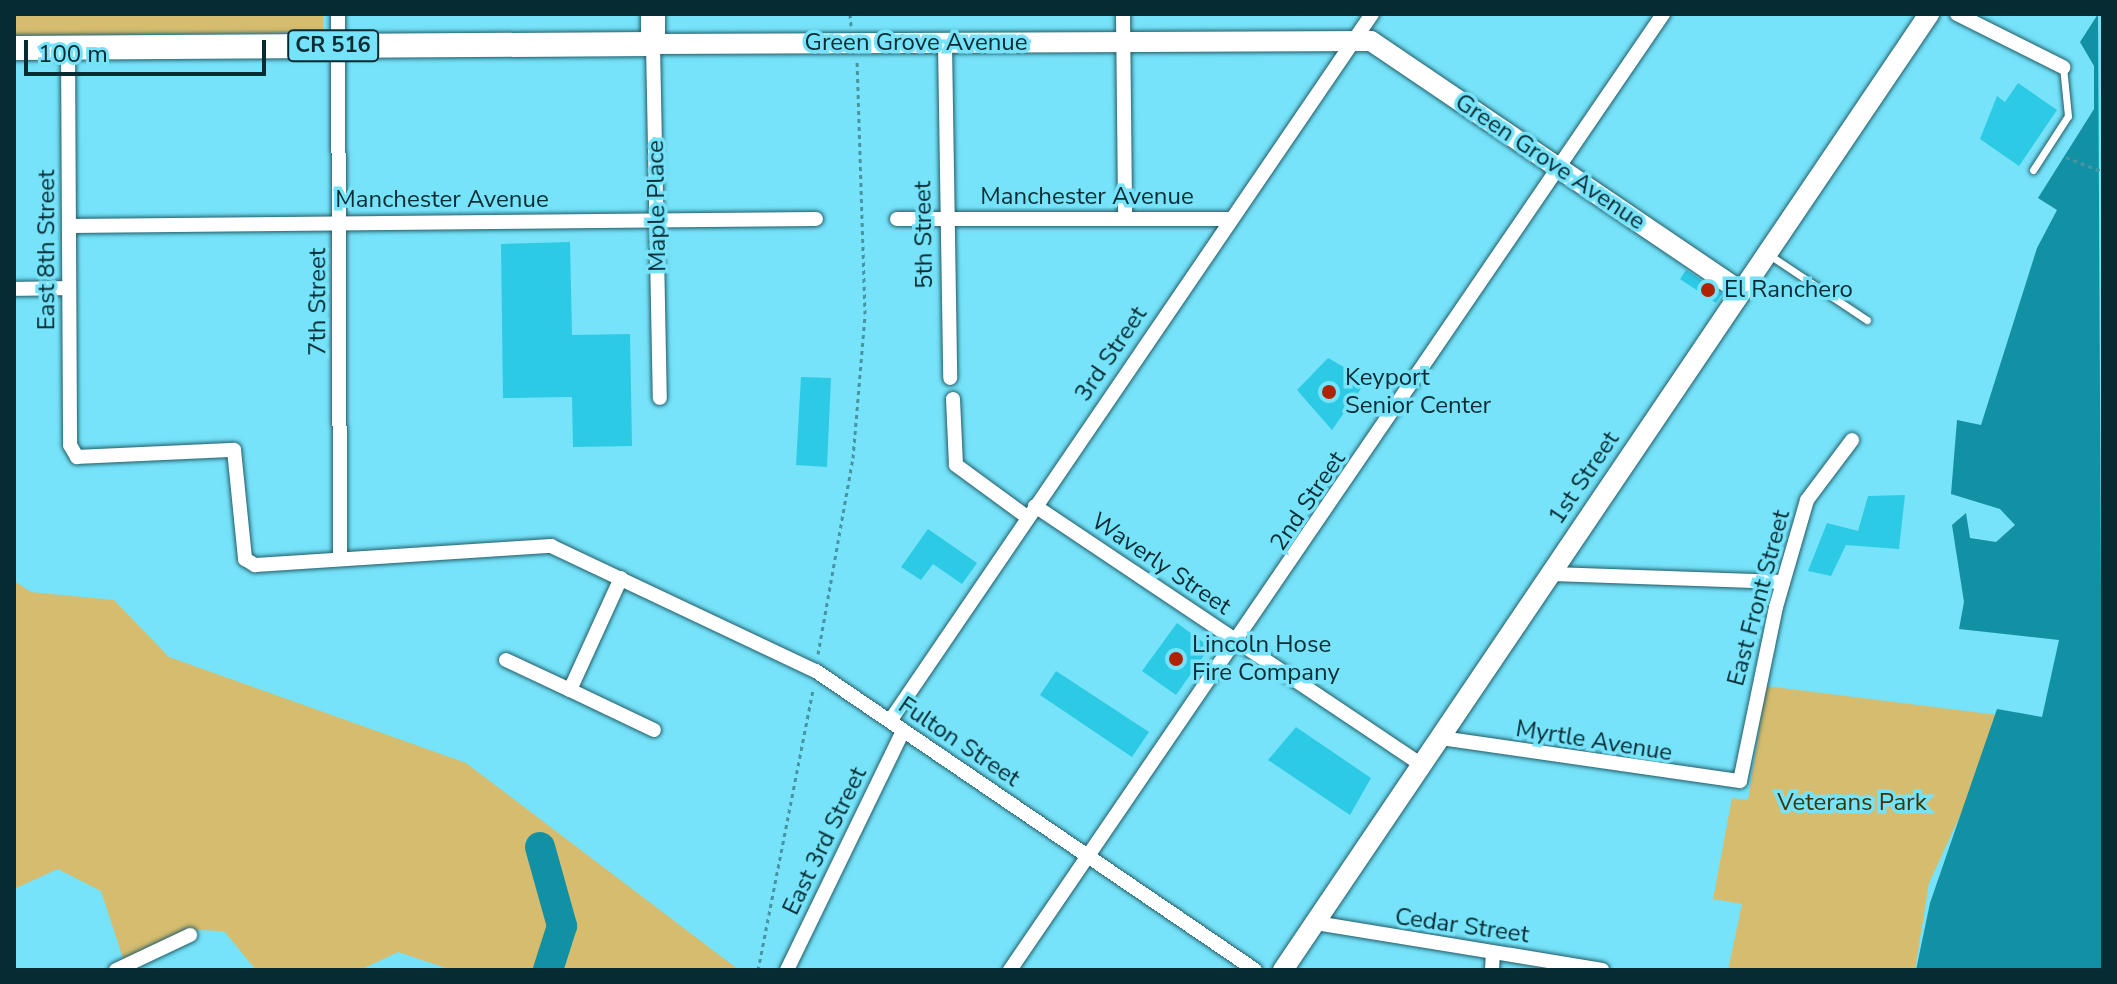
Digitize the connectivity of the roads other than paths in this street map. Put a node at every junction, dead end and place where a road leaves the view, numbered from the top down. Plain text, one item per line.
1 (338, 14) edge
2 (653, 14) edge
3 (1123, 14) edge
4 (1372, 14) edge
5 (1663, 14) edge
6 (1929, 14) edge
7 (1957, 14) edge
8 (1354, 41) junction
9 (1123, 42) junction
10 (653, 44) junction
11 (945, 44) junction
12 (339, 46) junction
13 (68, 47) junction
14 (14, 48) edge
15 (2063, 67) joint
16 (1558, 168) junction
17 (2033, 170) dead end
18 (1125, 218) junction
19 (816, 219) dead end
20 (897, 219) dead end
21 (1229, 219) junction
22 (659, 220) junction
23 (946, 220) junction
24 (340, 223) junction
25 (69, 226) junction
26 (1766, 252) junction
27 (69, 288) junction
28 (14, 289) edge
29 (1740, 291) junction
30 (1867, 320) dead end
31 (950, 378) joint
32 (660, 398) dead end
33 (953, 399) joint
34 (953, 426) joint
35 (1852, 440) dead end
36 (73, 452) joint
37 (1031, 512) junction
38 (340, 558) junction
39 (1552, 574) junction
40 (621, 578) junction
41 (1783, 582) junction
42 (1239, 643) junction
43 (506, 660) dead end
44 (570, 690) junction
45 (890, 721) junction
46 (654, 730) dead end
47 (903, 731) junction
48 (1441, 738) junction
49 (1422, 765) junction
50 (1740, 781) joint
51 (1088, 857) junction
52 (1316, 923) junction
53 (190, 935) dead end
54 (1493, 953) junction
55 (116, 970) edge
56 (787, 970) edge
57 (1010, 970) edge
58 (1255, 970) edge
59 (1283, 970) edge
60 (1492, 970) edge
61 (1602, 970) edge

1 - 12 street, 7th Street
2 - 10 main road, Maple Place
3 - 9 street
4 - 8 street, 3rd Street
5 - 16 street, 2nd Street
6 - 26 street, 1st Street
7 - 15 street
8 - 9 street, Green Grove Avenue
8 - 16 street, Green Grove Avenue
8 - 21 street, 3rd Street
9 - 11 street, Green Grove Avenue
9 - 18 street
10 - 11 street, Green Grove Avenue
10 - 12 main road, Green Grove Avenue / CR 516
10 - 22 street, Maple Place
11 - 23 street, 5th Street
12 - 13 main road, Green Grove Avenue / CR 516
12 - 24 street, 7th Street
13 - 14 main road, Green Grove Avenue / CR 516
13 - 25 street, East 8th Street
15 - 17 lane
16 - 29 street, Green Grove Avenue
16 - 42 street, 2nd Street
18 - 21 street, Manchester Avenue
18 - 23 street, Manchester Avenue
19 - 22 street, Manchester Avenue
20 - 23 street, Manchester Avenue
21 - 37 street, 3rd Street
22 - 24 street, Manchester Avenue
22 - 32 street, Maple Place
23 - 31 street, 5th Street
24 - 25 street, Manchester Avenue
24 - 38 street, 7th Street
25 - 27 street, East 8th Street
26 - 29 street, 1st Street
26 - 30 lane
27 - 28 street
27 - 36 street, East 8th Street
29 - 39 street, 1st Street
31 - 33 lane, 5th Street
33 - 34 street, 5th Street
34 - 37 street, Waverly Street
35 - 41 street, East Front Street
36 - 38 street, Fulton Street
37 - 42 street, Waverly Street
37 - 45 street, 3rd Street
38 - 40 street, Fulton Street
39 - 41 street
39 - 48 street, 1st Street
40 - 44 street
40 - 45 street, Fulton Street
41 - 50 street, East Front Street
42 - 49 street, Waverly Street
42 - 51 street, 2nd Street
43 - 44 street
44 - 46 street
45 - 47 street, Fulton Street
47 - 51 street, Fulton Street
47 - 56 street, East 3rd Street
48 - 49 street, 1st Street
48 - 50 street, Myrtle Avenue
49 - 52 street, 1st Street
51 - 57 street, 2nd Street
51 - 58 street, Fulton Street
52 - 54 street, Cedar Street
52 - 59 street, 1st Street
53 - 55 street
54 - 60 street
54 - 61 street, Cedar Street

